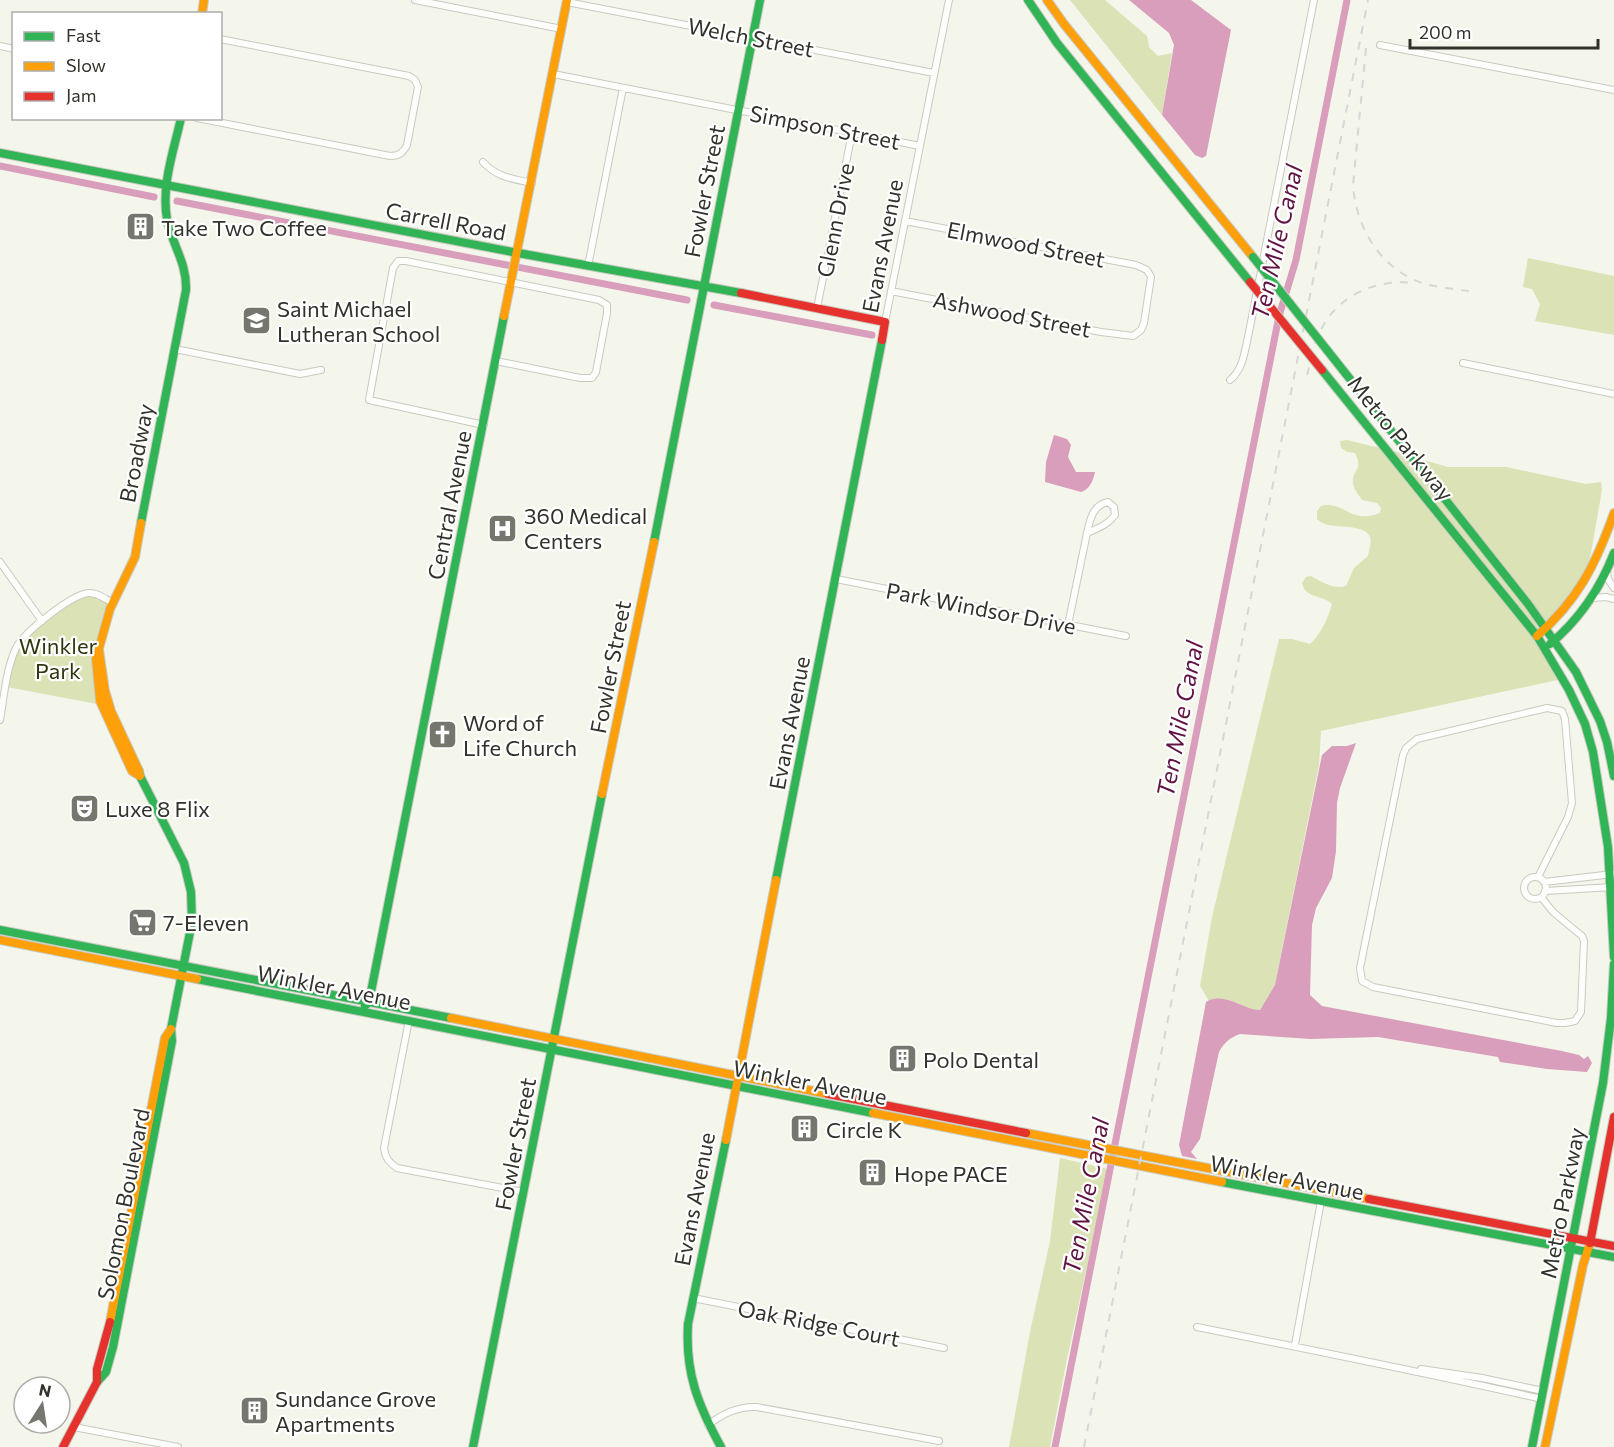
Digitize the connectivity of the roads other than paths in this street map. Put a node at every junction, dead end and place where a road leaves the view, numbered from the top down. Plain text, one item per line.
1 (415, 0) edge
2 (760, 0) edge
3 (949, 0) edge
4 (1028, 0) edge
5 (1047, 0) edge
6 (1314, 0) edge
7 (567, 1) edge
8 (562, 29) junction
9 (752, 38) junction
10 (222, 39) edge
11 (1380, 45) dead end
12 (934, 73) junction
13 (553, 74) junction
14 (623, 88) junction
15 (1614, 90) edge
16 (738, 110) junction
17 (182, 120) edge
18 (207, 120) edge
19 (852, 133) junction
20 (920, 146) junction
21 (0, 153) edge
22 (483, 162) dead end
23 (532, 183) junction
24 (167, 186) junction
25 (905, 220) junction
26 (517, 256) junction
27 (588, 266) junction
28 (513, 279) junction
29 (704, 286) junction
30 (891, 291) junction
31 (818, 308) junction
32 (885, 322) junction
33 (1133, 336) joint
34 (175, 349) junction
35 (496, 360) junction
36 (1463, 363) dead end
37 (321, 370) dead end
38 (1230, 380) dead end
39 (1614, 394) edge
40 (484, 425) junction
41 (1614, 513) edge
42 (1087, 533) junction
43 (1614, 553) edge
44 (0, 562) edge
45 (1607, 572) junction
46 (836, 579) junction
47 (1614, 588) edge
48 (1593, 598) junction
49 (1614, 599) edge
50 (113, 603) junction
51 (42, 621) junction
52 (1068, 625) junction
53 (1546, 629) junction
54 (1126, 636) dead end
55 (1537, 636) junction
56 (1554, 642) junction
57 (1545, 648) junction
58 (0, 720) edge
59 (1614, 776) edge
60 (1612, 874) edge
61 (1541, 880) junction
62 (1612, 887) edge
63 (1543, 894) junction
64 (0, 930) edge
65 (0, 940) edge
66 (1614, 957) edge
67 (1614, 964) edge
68 (184, 966) junction
69 (182, 976) junction
70 (369, 1002) junction
71 (357, 1010) junction
72 (409, 1020) junction
73 (554, 1038) junction
74 (552, 1048) junction
75 (739, 1075) junction
76 (736, 1085) junction
77 (1614, 1117) edge
78 (1253, 1176) junction
79 (1222, 1183) junction
80 (524, 1192) junction
81 (1374, 1200) junction
82 (1321, 1202) junction
83 (1574, 1238) junction
84 (1590, 1242) junction
85 (1614, 1246) edge
86 (1572, 1249) junction
87 (1587, 1252) junction
88 (1614, 1257) edge
89 (693, 1298) junction
90 (1197, 1327) dead end
91 (1295, 1345) junction
92 (944, 1348) dead end
93 (1543, 1395) junction
94 (708, 1425) junction
95 (74, 1427) junction
96 (939, 1441) dead end
97 (63, 1447) edge
98 (178, 1447) edge
99 (473, 1447) edge
100 (721, 1447) edge
101 (1532, 1447) edge
102 (1545, 1447) edge

1 - 8 street
2 - 9 street, Fowler Street
3 - 12 street, Evans Avenue
4 - 55 street, Metro Parkway, bridge
5 - 53 street, Metro Parkway, bridge
6 - 38 street
7 - 8 street, Central Avenue
7 - 9 street, Welch Street
8 - 13 street, Central Avenue
9 - 12 street, Welch Street
9 - 16 street, Fowler Street
10 - 18 street
11 - 15 street
12 - 20 street, Evans Avenue
13 - 14 street, Simpson Street
13 - 23 street, Central Avenue
14 - 16 street, Simpson Street
14 - 27 street
16 - 19 street, Simpson Street
16 - 29 street, Fowler Street
17 - 24 street, Broadway
19 - 20 street, Simpson Street
19 - 31 street, Glenn Drive
20 - 25 street, Evans Avenue
21 - 24 street, Carrell Road
22 - 23 street
23 - 26 street, Central Avenue
24 - 26 street, Carrell Road
24 - 34 street, Broadway
25 - 30 street, Evans Avenue
25 - 33 street, Elmwood Street
26 - 27 street, Carrell Road
26 - 28 street, Central Avenue
27 - 29 street, Carrell Road
28 - 35 street, Central Avenue
28 - 35 street
28 - 40 street
29 - 31 street, Carrell Road
29 - 73 street, Fowler Street
30 - 32 street, Evans Avenue
30 - 33 street, Ashwood Street
31 - 32 street, Carrell Road
32 - 46 street, Evans Avenue
34 - 37 street
34 - 50 street, Broadway
35 - 40 street, Central Avenue
36 - 39 street
40 - 70 street, Central Avenue
41 - 53 street
42 - 42 street
42 - 52 street
43 - 45 street
44 - 51 street
45 - 47 street
45 - 48 street
46 - 52 street, Park Windsor Drive
46 - 75 street, Evans Avenue
48 - 49 street
48 - 56 street
50 - 51 street
50 - 68 street, Solomon Boulevard
51 - 58 street
52 - 54 street, Park Windsor Drive
53 - 55 street
53 - 56 street, Metro Parkway
55 - 57 street, Metro Parkway
56 - 57 street
56 - 59 street, Metro Parkway
57 - 60 street, Metro Parkway
60 - 61 street
60 - 62 street, Metro Parkway
61 - 63 street
61 - 63 street
61 - 63 street
62 - 63 street
62 - 66 street, Metro Parkway
64 - 68 street, Winkler Avenue
65 - 69 street, Winkler Avenue
67 - 83 street, Metro Parkway
68 - 69 street, Solomon Boulevard
68 - 70 street, Winkler Avenue
69 - 71 street, Winkler Avenue
69 - 95 street, Solomon Boulevard
70 - 71 street
70 - 73 street, Winkler Avenue
71 - 72 street, Winkler Avenue
72 - 74 street, Winkler Avenue
72 - 80 street
73 - 74 street, Fowler Street
73 - 75 street, Winkler Avenue
74 - 76 street, Winkler Avenue
74 - 80 street, Fowler Street
75 - 76 street, Evans Avenue
75 - 78 street, Winkler Avenue
76 - 79 street, Winkler Avenue
76 - 89 street, Evans Avenue
77 - 84 street, Metro Parkway
78 - 79 street
78 - 81 street, Winkler Avenue
79 - 82 street, Winkler Avenue
80 - 99 street, Fowler Street
81 - 82 street
81 - 83 street, Winkler Avenue
82 - 86 street, Winkler Avenue
82 - 91 street
83 - 84 street, Winkler Avenue
83 - 86 street, Metro Parkway
84 - 85 street, Winkler Avenue
84 - 87 street, Metro Parkway
86 - 87 street, Winkler Avenue
86 - 93 street, Metro Parkway
87 - 88 street, Winkler Avenue
87 - 102 street, Metro Parkway
89 - 92 street, Oak Ridge Court
89 - 94 street, Evans Avenue
90 - 91 street
91 - 93 street
93 - 101 street, Metro Parkway
94 - 96 street
94 - 100 street, Evans Avenue
95 - 97 street, Solomon Boulevard
95 - 98 street

